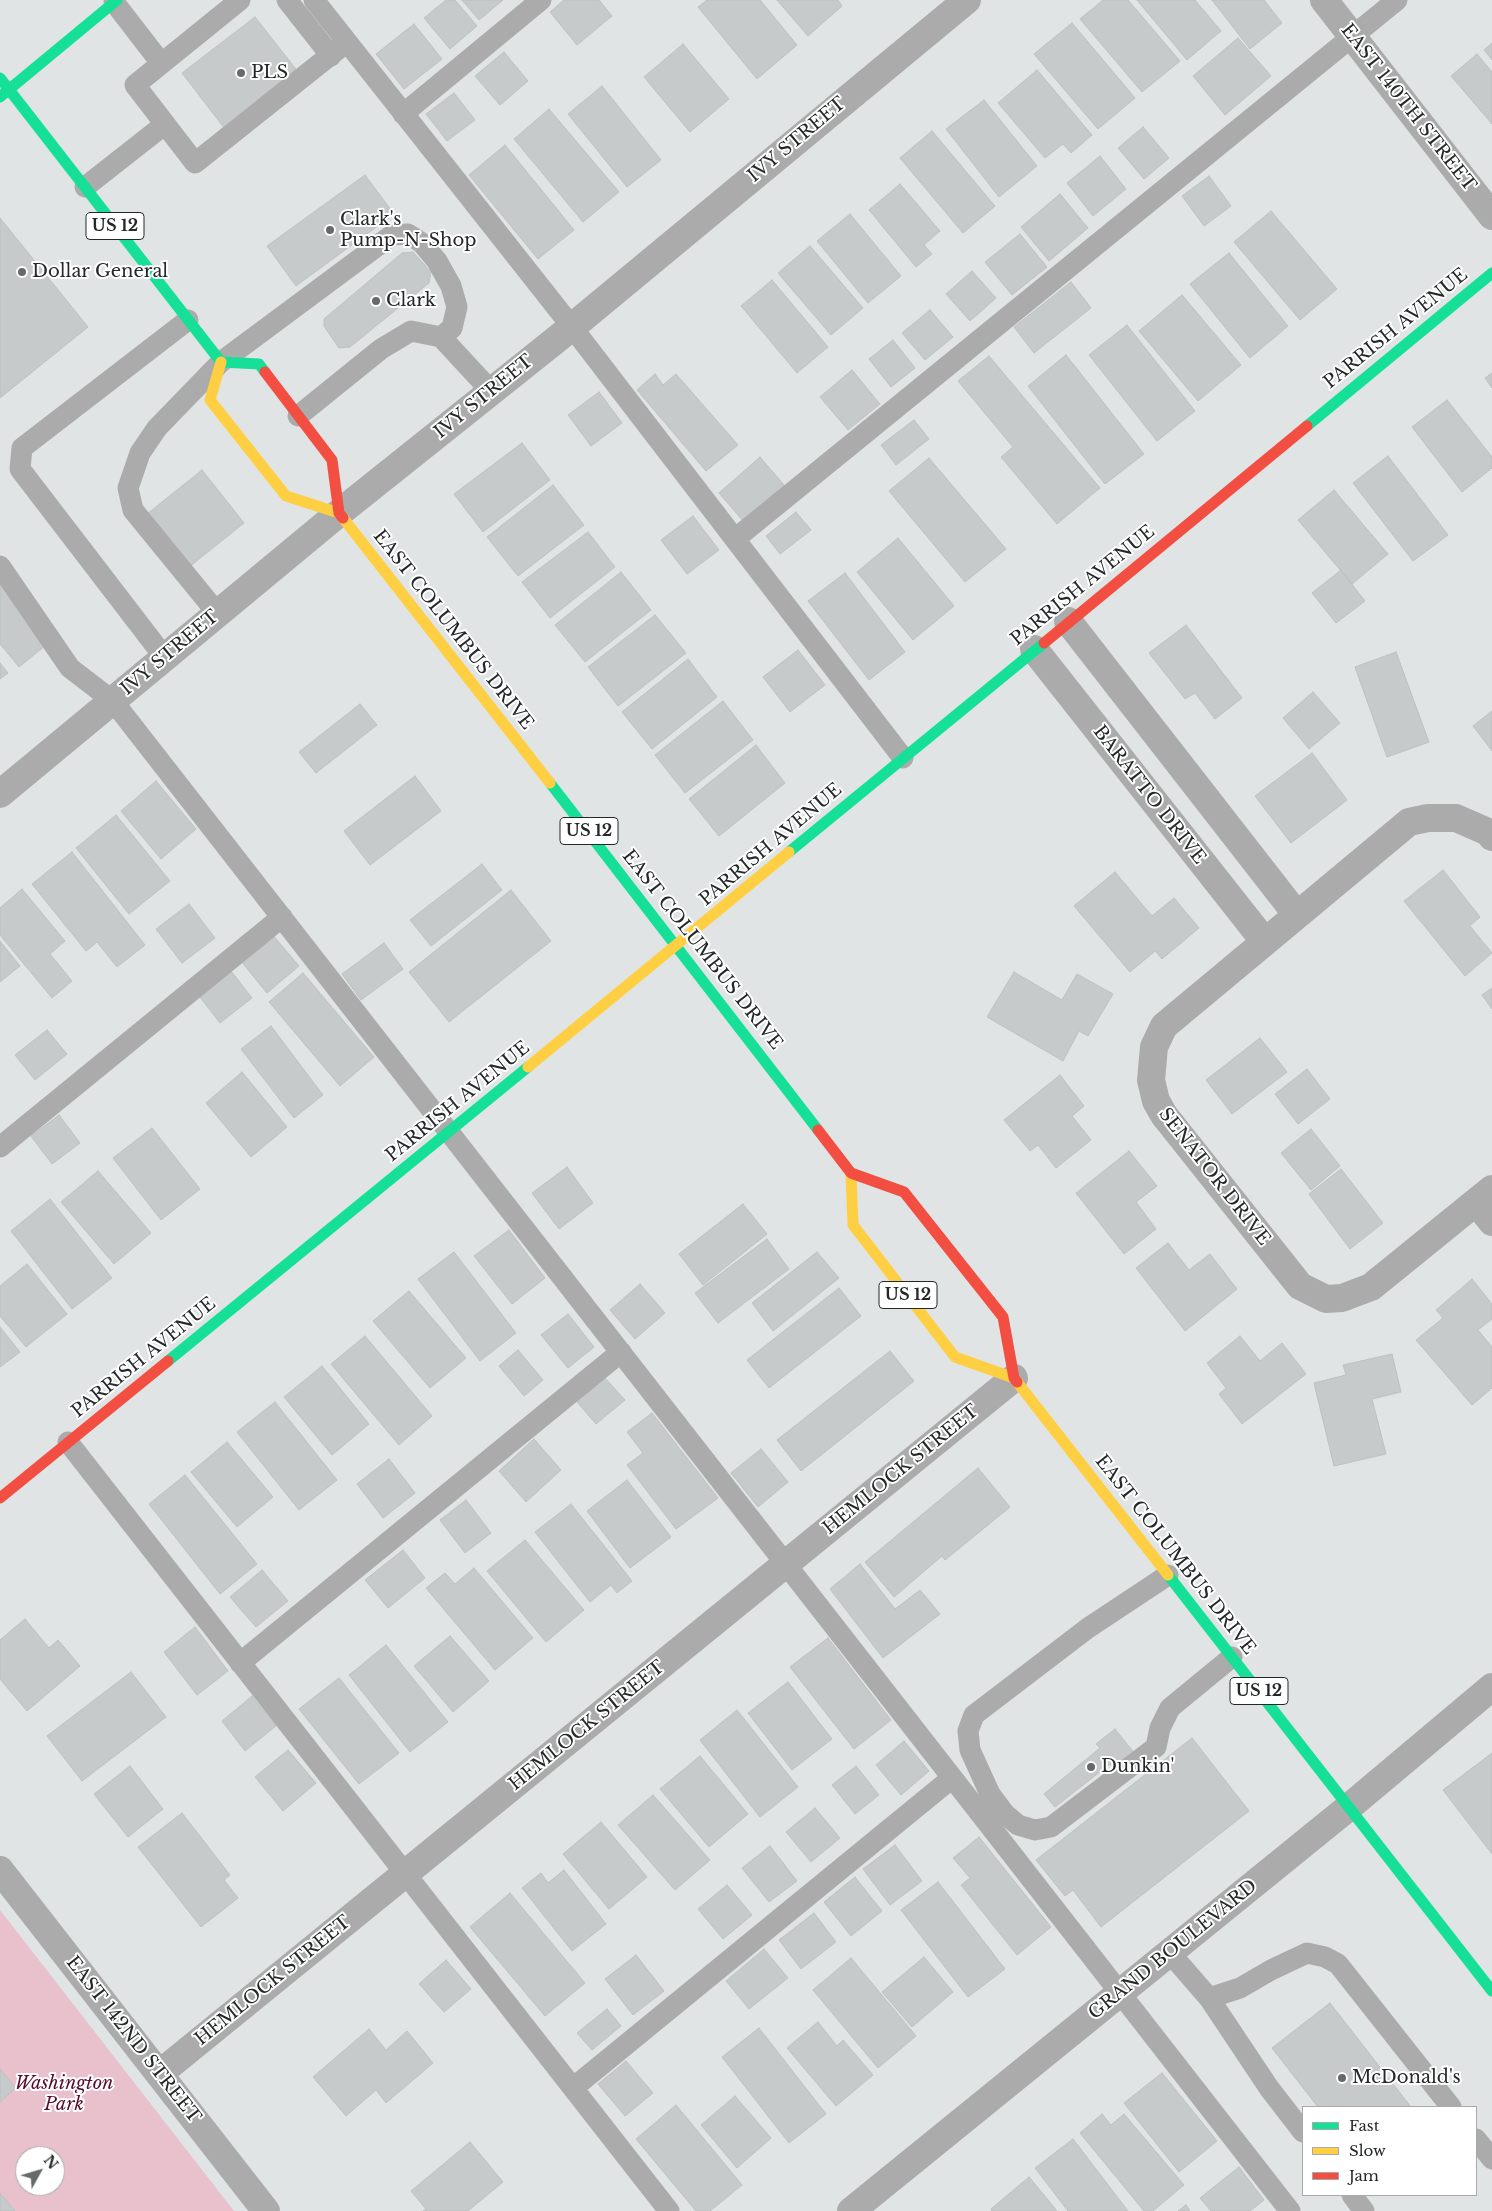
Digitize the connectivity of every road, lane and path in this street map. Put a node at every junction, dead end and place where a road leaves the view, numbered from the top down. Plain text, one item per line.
1 (240, 0) edge
2 (287, 0) edge
3 (314, 0) edge
4 (541, 0) edge
5 (967, 0) edge
6 (1324, 0) edge
7 (1397, 0) edge
8 (116, 1) edge
9 (1352, 37) junction
10 (347, 42) junction
11 (331, 56) junction
12 (161, 63) junction
13 (0, 78) edge
14 (4, 93) edge
15 (403, 114) junction
16 (164, 125) junction
17 (85, 187) junction
18 (1492, 216) edge
19 (1492, 273) edge
20 (188, 320) junction
21 (572, 326) junction
22 (441, 337) junction
23 (221, 362) junction
24 (492, 391) junction
25 (298, 416) junction
26 (339, 513) junction
27 (736, 539) junction
28 (0, 566) edge
29 (218, 614) junction
30 (1068, 621) junction
31 (1034, 649) junction
32 (165, 658) junction
33 (113, 701) junction
34 (903, 758) junction
35 (0, 794) edge
36 (1492, 837) edge
37 (1297, 915) junction
38 (282, 917) junction
39 (1264, 942) junction
40 (677, 945) junction
41 (448, 1132) junction
42 (0, 1147) edge
43 (851, 1173) junction
44 (1487, 1204) edge
45 (621, 1352) junction
46 (1014, 1378) junction
47 (68, 1442) junction
48 (0, 1498) edge
49 (785, 1564) junction
50 (1168, 1575) junction
51 (1232, 1657) junction
52 (240, 1663) junction
53 (1492, 1687) edge
54 (952, 1778) junction
55 (1349, 1807) junction
56 (0, 1870) edge
57 (405, 1874) junction
58 (1170, 1953) junction
59 (1492, 1991) edge
60 (1120, 1993) junction
61 (1209, 1998) junction
62 (159, 2074) junction
63 (573, 2088) junction
64 (1450, 2106) edge
65 (1302, 2131) edge
66 (1477, 2139) edge
67 (1492, 2159) edge
68 (1353, 2196) edge
69 (1284, 2209) edge
70 (266, 2211) edge
71 (669, 2211) edge
72 (851, 2211) edge
73 (1364, 2211) edge

1 - 12 lane
2 - 11 lane
3 - 10 lane
4 - 15 lane
5 - 21 street, IVY STREET
6 - 9 street, EAST 140TH STREET
7 - 9 lane
8 - 12 lane
8 - 14 main road
9 - 18 street, EAST 140TH STREET
9 - 27 lane
10 - 11 lane
10 - 15 lane
11 - 16 lane
12 - 16 lane
13 - 14 main road, US 12
14 - 17 main road, US 12
15 - 21 lane
16 - 17 lane
17 - 20 main road, US 12
19 - 30 main road, PARRISH AVENUE
20 - 23 main road, US 12
20 - 32 lane
21 - 24 street, IVY STREET
21 - 27 lane
22 - 23 lane
22 - 24 lane
22 - 25 lane
23 - 25 main road
23 - 26 main road
23 - 29 lane
24 - 26 street, IVY STREET
25 - 26 main road
26 - 29 street, IVY STREET
26 - 40 main road, EAST COLUMBUS DRIVE / US 12
27 - 34 lane
28 - 33 lane
29 - 32 street, IVY STREET
30 - 31 main road, PARRISH AVENUE
30 - 37 street
31 - 34 main road, PARRISH AVENUE
31 - 39 street, BARATTO DRIVE
32 - 33 street, IVY STREET
33 - 35 street, IVY STREET
33 - 38 lane
34 - 40 main road, PARRISH AVENUE
36 - 37 street, SENATOR DRIVE
37 - 39 street, SENATOR DRIVE
38 - 41 lane
38 - 42 lane
39 - 44 street, SENATOR DRIVE
40 - 41 main road, PARRISH AVENUE
40 - 43 main road, EAST COLUMBUS DRIVE / US 12
41 - 45 lane
41 - 47 main road, PARRISH AVENUE
43 - 46 main road, EAST COLUMBUS DRIVE / US 12
43 - 46 main road, US 12
45 - 49 lane
45 - 52 lane
46 - 49 street, HEMLOCK STREET
46 - 50 main road, EAST COLUMBUS DRIVE / US 12
47 - 48 main road, PARRISH AVENUE
47 - 52 lane
49 - 54 lane
49 - 57 street, HEMLOCK STREET
50 - 51 main road, EAST COLUMBUS DRIVE / US 12
50 - 51 lane
51 - 55 main road, EAST COLUMBUS DRIVE / US 12
52 - 57 lane
53 - 55 street, GRAND BOULEVARD
54 - 60 lane
54 - 63 lane
55 - 58 street, GRAND BOULEVARD
55 - 59 main road, EAST COLUMBUS DRIVE / US 12
56 - 62 street, EAST 142ND STREET
57 - 62 street, HEMLOCK STREET
57 - 63 lane
58 - 60 street, GRAND BOULEVARD
58 - 61 lane
60 - 69 lane
60 - 72 street, GRAND BOULEVARD
61 - 64 lane
61 - 65 lane
62 - 70 street, EAST 142ND STREET
63 - 71 lane
66 - 67 lane
68 - 73 lane

